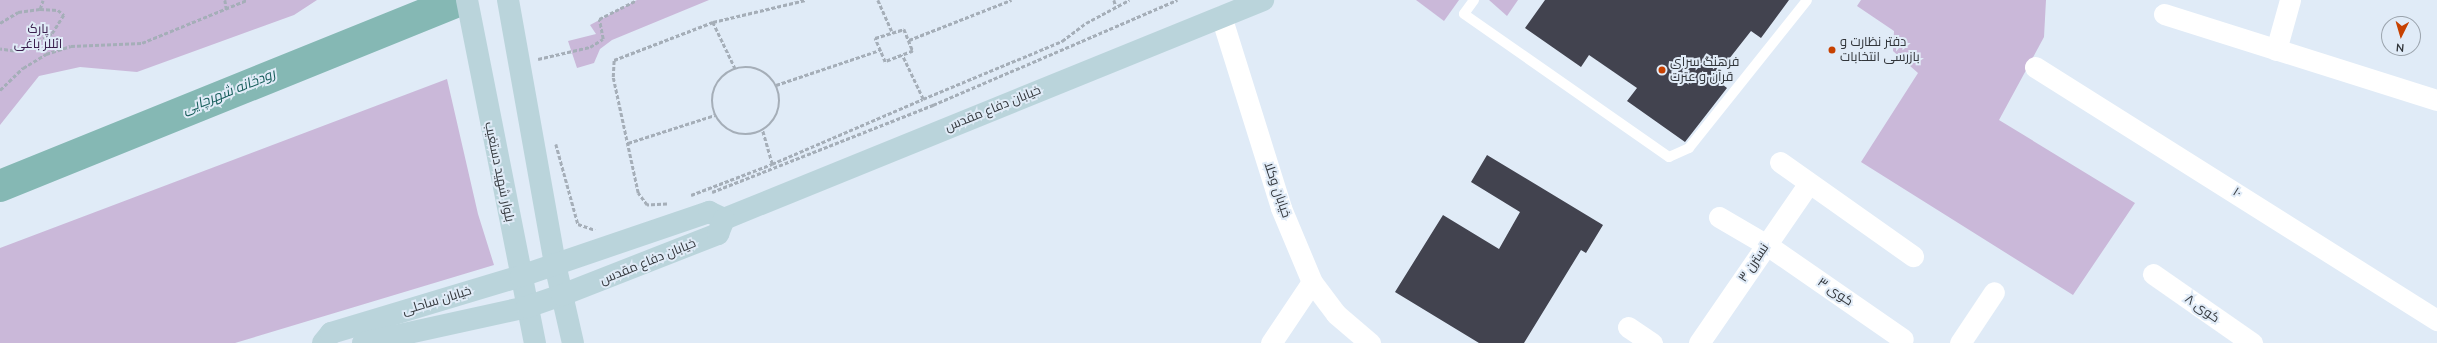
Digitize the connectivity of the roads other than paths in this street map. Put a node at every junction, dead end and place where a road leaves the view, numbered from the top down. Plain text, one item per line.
1 (467, 0) edge
2 (508, 0) edge
3 (1263, 0) edge
4 (1474, 0) edge
5 (1807, 0) edge
6 (2290, 0) edge
7 (2164, 14) dead end
8 (1221, 16) junction
9 (2276, 50) junction
10 (2034, 67) dead end
11 (2437, 100) edge
12 (1780, 162) dead end
13 (1809, 183) junction
14 (1718, 217) dead end
15 (724, 219) junction
16 (1767, 245) junction
17 (1913, 256) dead end
18 (555, 264) junction
19 (2153, 274) dead end
20 (521, 276) junction
21 (1312, 282) junction
22 (1994, 292) dead end
23 (562, 295) junction
24 (527, 307) junction
25 (2437, 320) edge
26 (1628, 327) dead end
27 (1904, 338) dead end
28 (323, 343) edge
29 (363, 343) edge
30 (535, 343) edge
31 (573, 343) edge
32 (1271, 343) edge
33 (1370, 343) edge
34 (1652, 343) edge
35 (1700, 343) edge
36 (1960, 343) edge
37 (2252, 343) edge

1 - 20 street, بلوار شهید دستغیب
2 - 18 street
3 - 8 street, خیابان دفاع مقدس
4 - 5 lane
6 - 9 street
7 - 9 street
8 - 15 street, خیابان دفاع مقدس
8 - 21 street, خیابان وکلا
9 - 11 street
10 - 25 street, ۱۰
12 - 13 street
13 - 16 street, نسترن ۳
13 - 17 street
14 - 16 street, کوی ۳
15 - 18 street, خیابان دفاع مقدس
15 - 23 street, خیابان دفاع مقدس
16 - 27 street, کوی ۳
16 - 35 street, نسترن ۳
18 - 20 street, خیابان ساحلی
18 - 23 street
19 - 37 street, کوی ۸
20 - 24 street, بلوار شهید دستغیب
20 - 28 street, خیابان ساحلی
21 - 32 street
21 - 33 street, خیابان وکلا
22 - 36 street
23 - 24 street, خیابان ساحلی
23 - 31 street
24 - 29 street, خیابان ساحلی
24 - 30 street, بلوار شهید دستغیب
26 - 34 street

